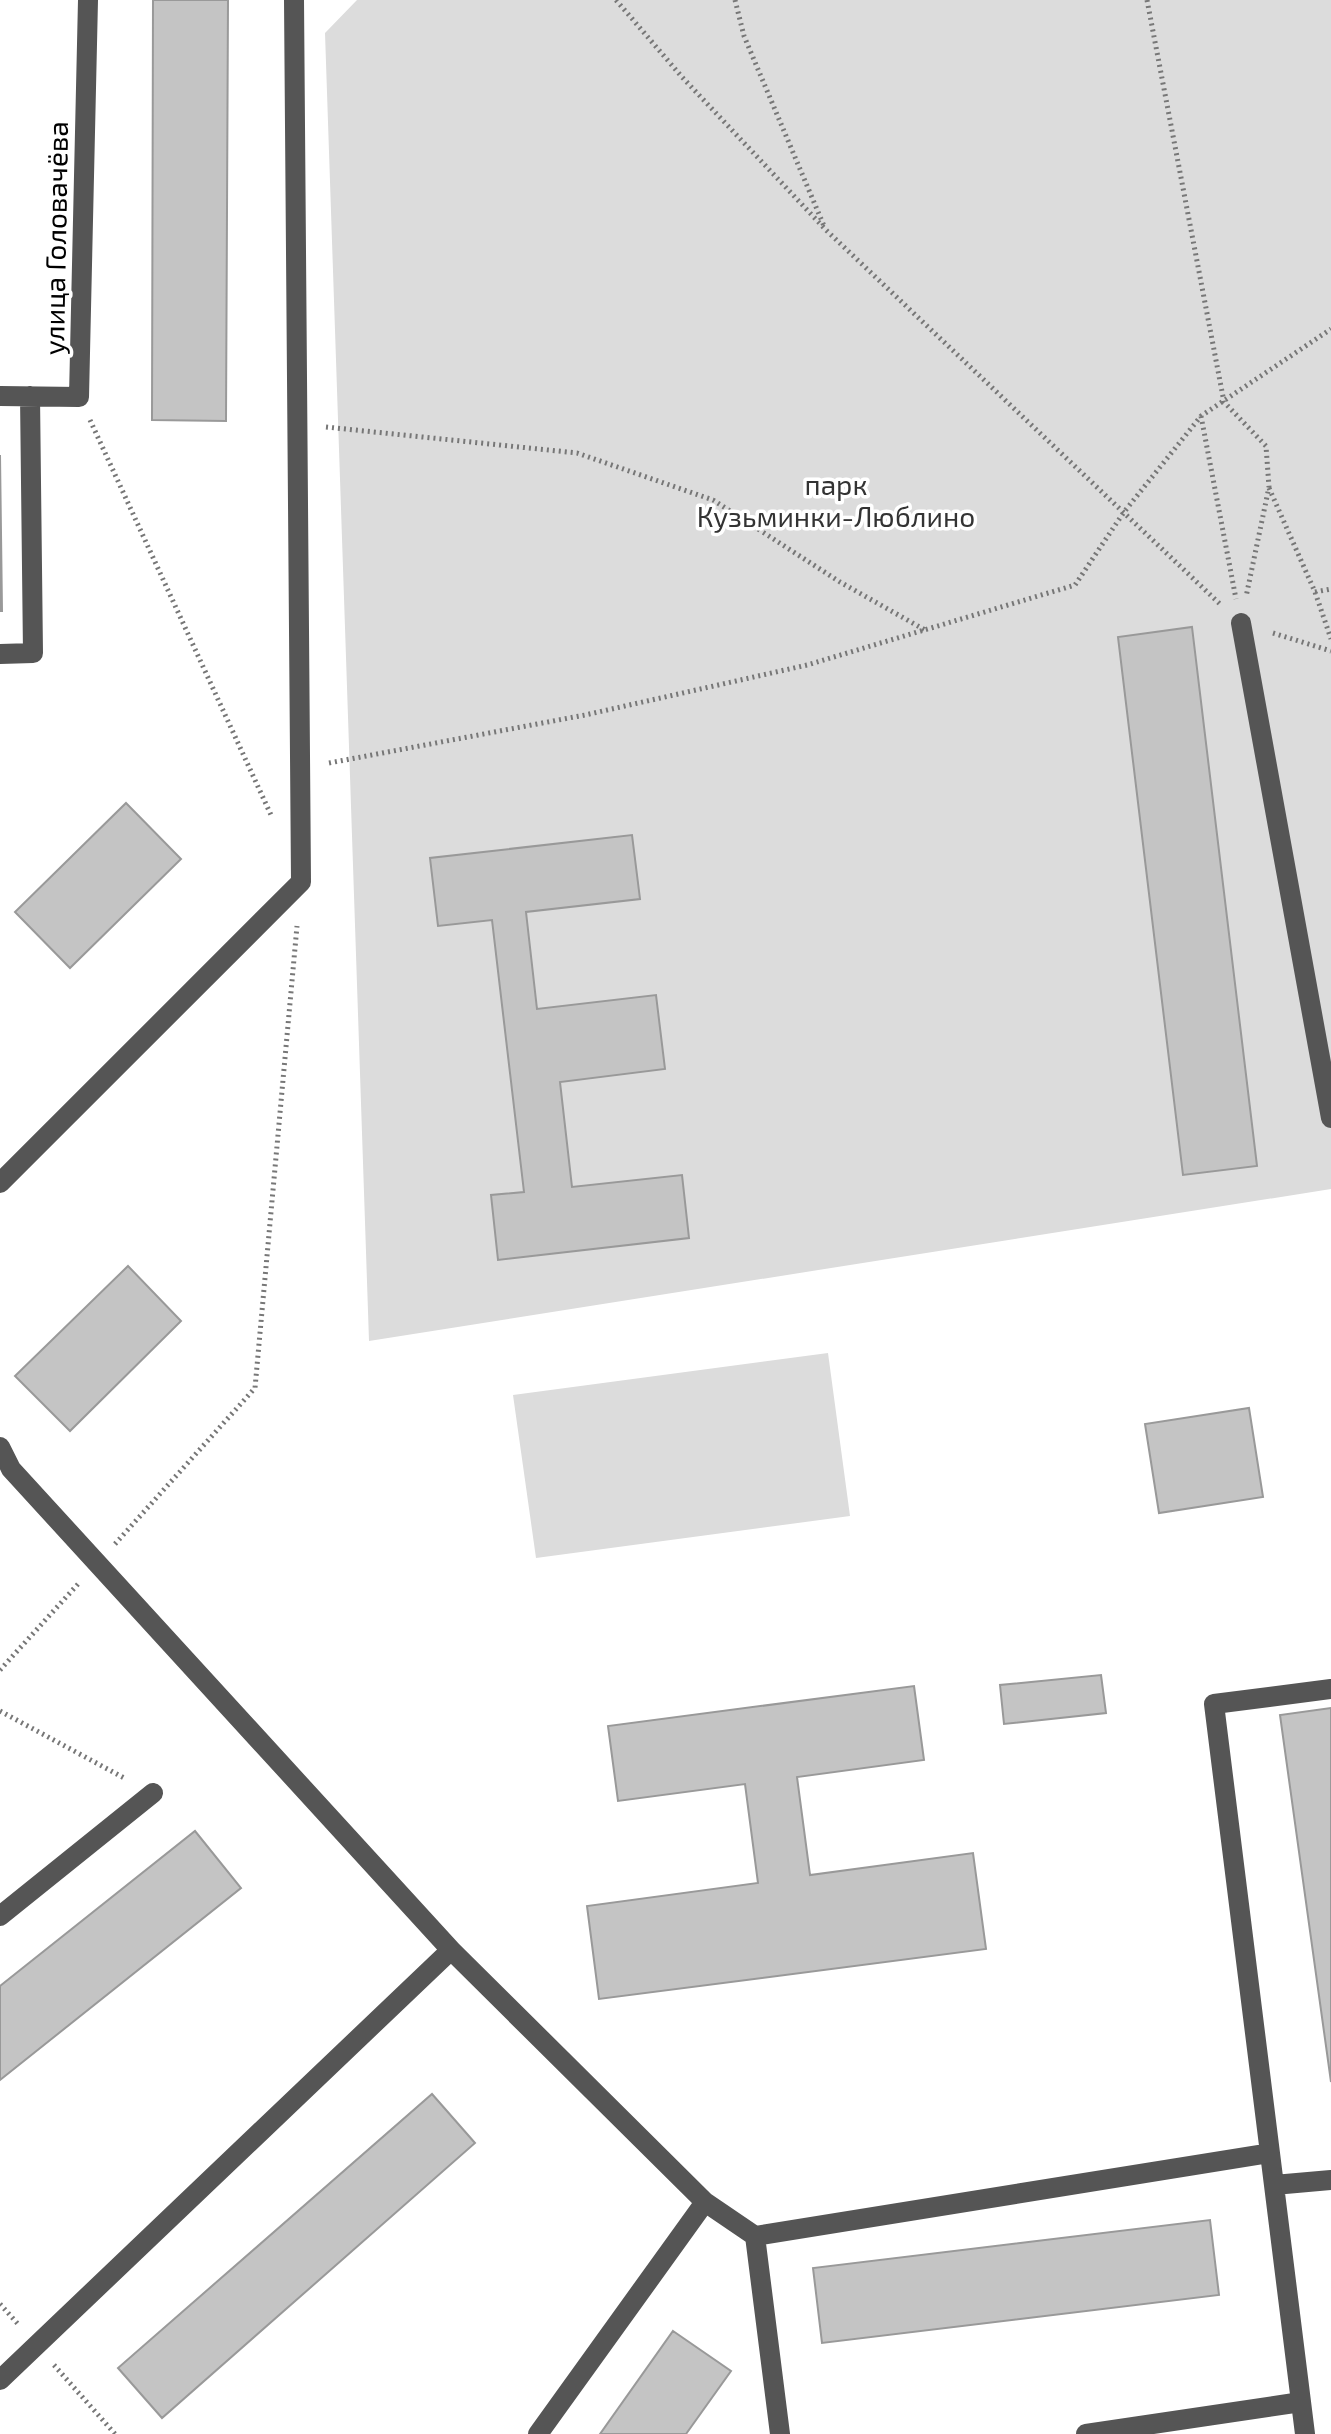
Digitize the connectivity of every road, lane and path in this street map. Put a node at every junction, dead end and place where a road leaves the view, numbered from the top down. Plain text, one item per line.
1 (88, 0) edge
2 (294, 0) edge
3 (616, 0) edge
4 (735, 0) edge
5 (1147, 0) edge
6 (826, 230) junction
7 (1331, 329) edge
8 (0, 396) edge
9 (30, 396) junction
10 (79, 397) junction
11 (1224, 402) junction
12 (1201, 416) junction
13 (297, 426) junction
14 (1269, 487) junction
15 (1124, 512) junction
16 (1331, 589) edge
17 (1315, 592) junction
18 (1241, 623) junction
19 (925, 630) junction
20 (1331, 639) edge
21 (1331, 651) edge
22 (0, 654) edge
23 (300, 767) junction
24 (275, 825) dead end
25 (301, 882) junction
26 (1331, 1118) edge
27 (0, 1183) edge
28 (0, 1447) edge
29 (6, 1475) edge
30 (97, 1563) junction
31 (0, 1670) edge
32 (1331, 1689) edge
33 (0, 1711) edge
34 (153, 1793) joint
35 (0, 1916) edge
36 (451, 1950) junction
37 (1270, 2153) junction
38 (1331, 2180) edge
39 (1274, 2185) junction
40 (705, 2202) junction
41 (755, 2236) junction
42 (0, 2380) edge
43 (1301, 2402) junction
44 (538, 2434) edge
45 (780, 2434) edge
46 (1086, 2434) edge
47 (1305, 2434) edge

1 - 10 street, улица Головачёва
2 - 13 street
3 - 6 path
4 - 6 path
5 - 11 path
6 - 15 path
7 - 11 path
8 - 9 street, улица Головачёва
9 - 10 street, улица Головачёва
9 - 22 street
10 - 24 path
11 - 12 path
11 - 14 path
12 - 15 path
12 - 18 path
13 - 19 path
13 - 23 street
14 - 17 path
14 - 18 path
15 - 18 path
15 - 19 path
16 - 17 path
17 - 20 path
18 - 21 path
18 - 26 street
19 - 23 path
23 - 25 street
25 - 27 street
25 - 30 path
28 - 29 street
29 - 30 street
30 - 31 path
30 - 36 street
32 - 37 street
33 - 34 path
34 - 35 street
36 - 40 street
36 - 42 street
37 - 39 street
37 - 41 street
38 - 39 street
39 - 43 street
40 - 41 street
40 - 44 street
41 - 45 street
43 - 46 street
43 - 47 street

